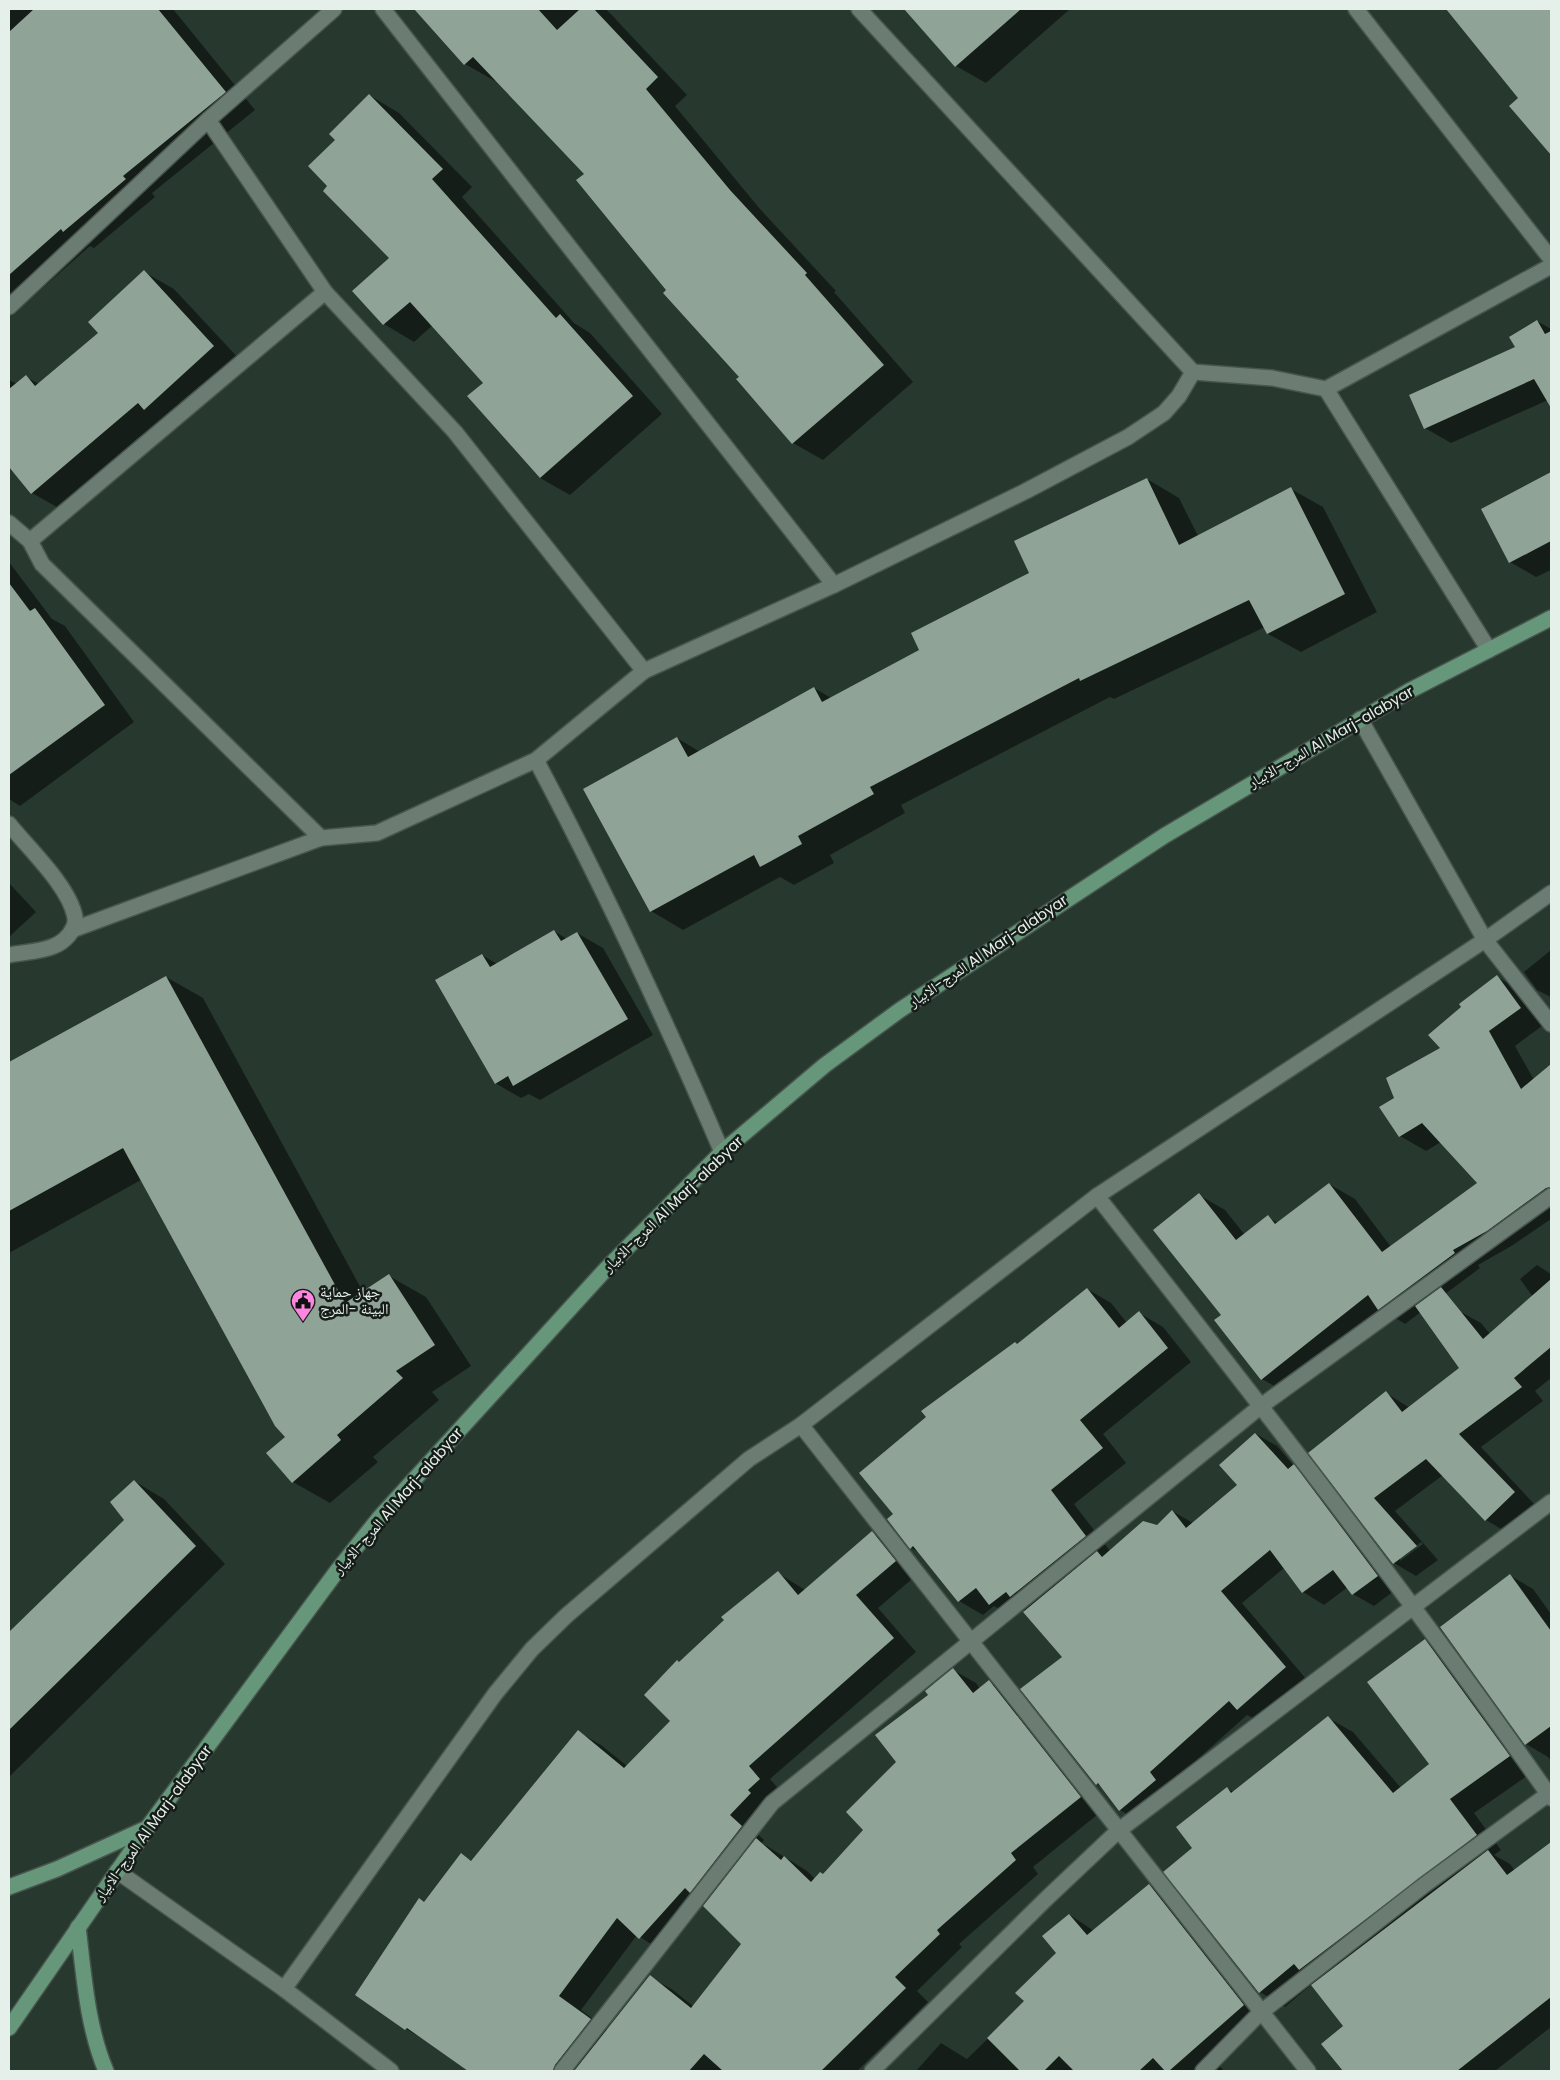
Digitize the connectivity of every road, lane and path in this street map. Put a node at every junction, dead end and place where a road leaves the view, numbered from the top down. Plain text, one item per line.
1 (334, 9) edge
2 (383, 9) edge
3 (859, 9) edge
4 (1356, 9) edge
5 (208, 120) junction
6 (1551, 259) edge
7 (1551, 266) edge
8 (325, 292) junction
9 (9, 307) edge
10 (1193, 372) junction
11 (1326, 389) junction
12 (9, 522) edge
13 (30, 541) junction
14 (834, 585) junction
15 (1551, 618) edge
16 (1489, 650) junction
17 (644, 671) junction
18 (1360, 719) junction
19 (536, 760) junction
20 (9, 824) edge
21 (321, 838) junction
22 (1551, 893) edge
23 (72, 930) junction
24 (1485, 940) junction
25 (9, 955) edge
26 (1551, 1024) edge
27 (722, 1152) junction
28 (1097, 1196) junction
29 (1551, 1196) edge
30 (1261, 1406) junction
31 (801, 1425) junction
32 (1551, 1502) edge
33 (1413, 1608) junction
34 (970, 1643) junction
35 (1550, 1795) edge
36 (148, 1827) junction
37 (1118, 1831) junction
38 (117, 1871) junction
39 (9, 1887) edge
40 (78, 1927) junction
41 (284, 1989) junction
42 (1260, 2013) junction
43 (9, 2028) edge
44 (106, 2071) edge
45 (391, 2071) edge
46 (562, 2071) edge
47 (872, 2071) edge
48 (1203, 2071) edge
49 (1308, 2071) edge

1 - 5 street
2 - 14 street
3 - 10 street
4 - 6 street
5 - 8 street
5 - 9 street
7 - 11 street
8 - 13 street
8 - 17 street
10 - 11 street
10 - 14 street
11 - 16 street
12 - 13 street
13 - 21 street
14 - 17 street
15 - 16 main road, المرج-الابيار Al Marj-alabyar
16 - 18 main road, المرج-الابيار Al Marj-alabyar
17 - 19 street
18 - 24 street
18 - 27 main road, المرج-الابيار Al Marj-alabyar
19 - 21 street
19 - 27 street
20 - 23 street
21 - 23 street
22 - 24 street
23 - 25 street
24 - 26 street
24 - 28 street
27 - 36 main road, المرج-الابيار Al Marj-alabyar
28 - 30 street
28 - 31 street
29 - 30 street
30 - 33 street
30 - 34 street
31 - 34 street
31 - 41 street
32 - 33 street
33 - 35 street
33 - 37 street
34 - 37 street
34 - 46 street
35 - 42 street
36 - 38 main road, المرج-الابيار Al Marj-alabyar
36 - 39 main road
37 - 42 street
37 - 47 street
38 - 40 main road, المرج-الابيار Al Marj-alabyar
38 - 41 street
40 - 43 main road, المرج-الابيار Al Marj-alabyar
40 - 44 main road
41 - 45 street
42 - 48 street
42 - 49 street

